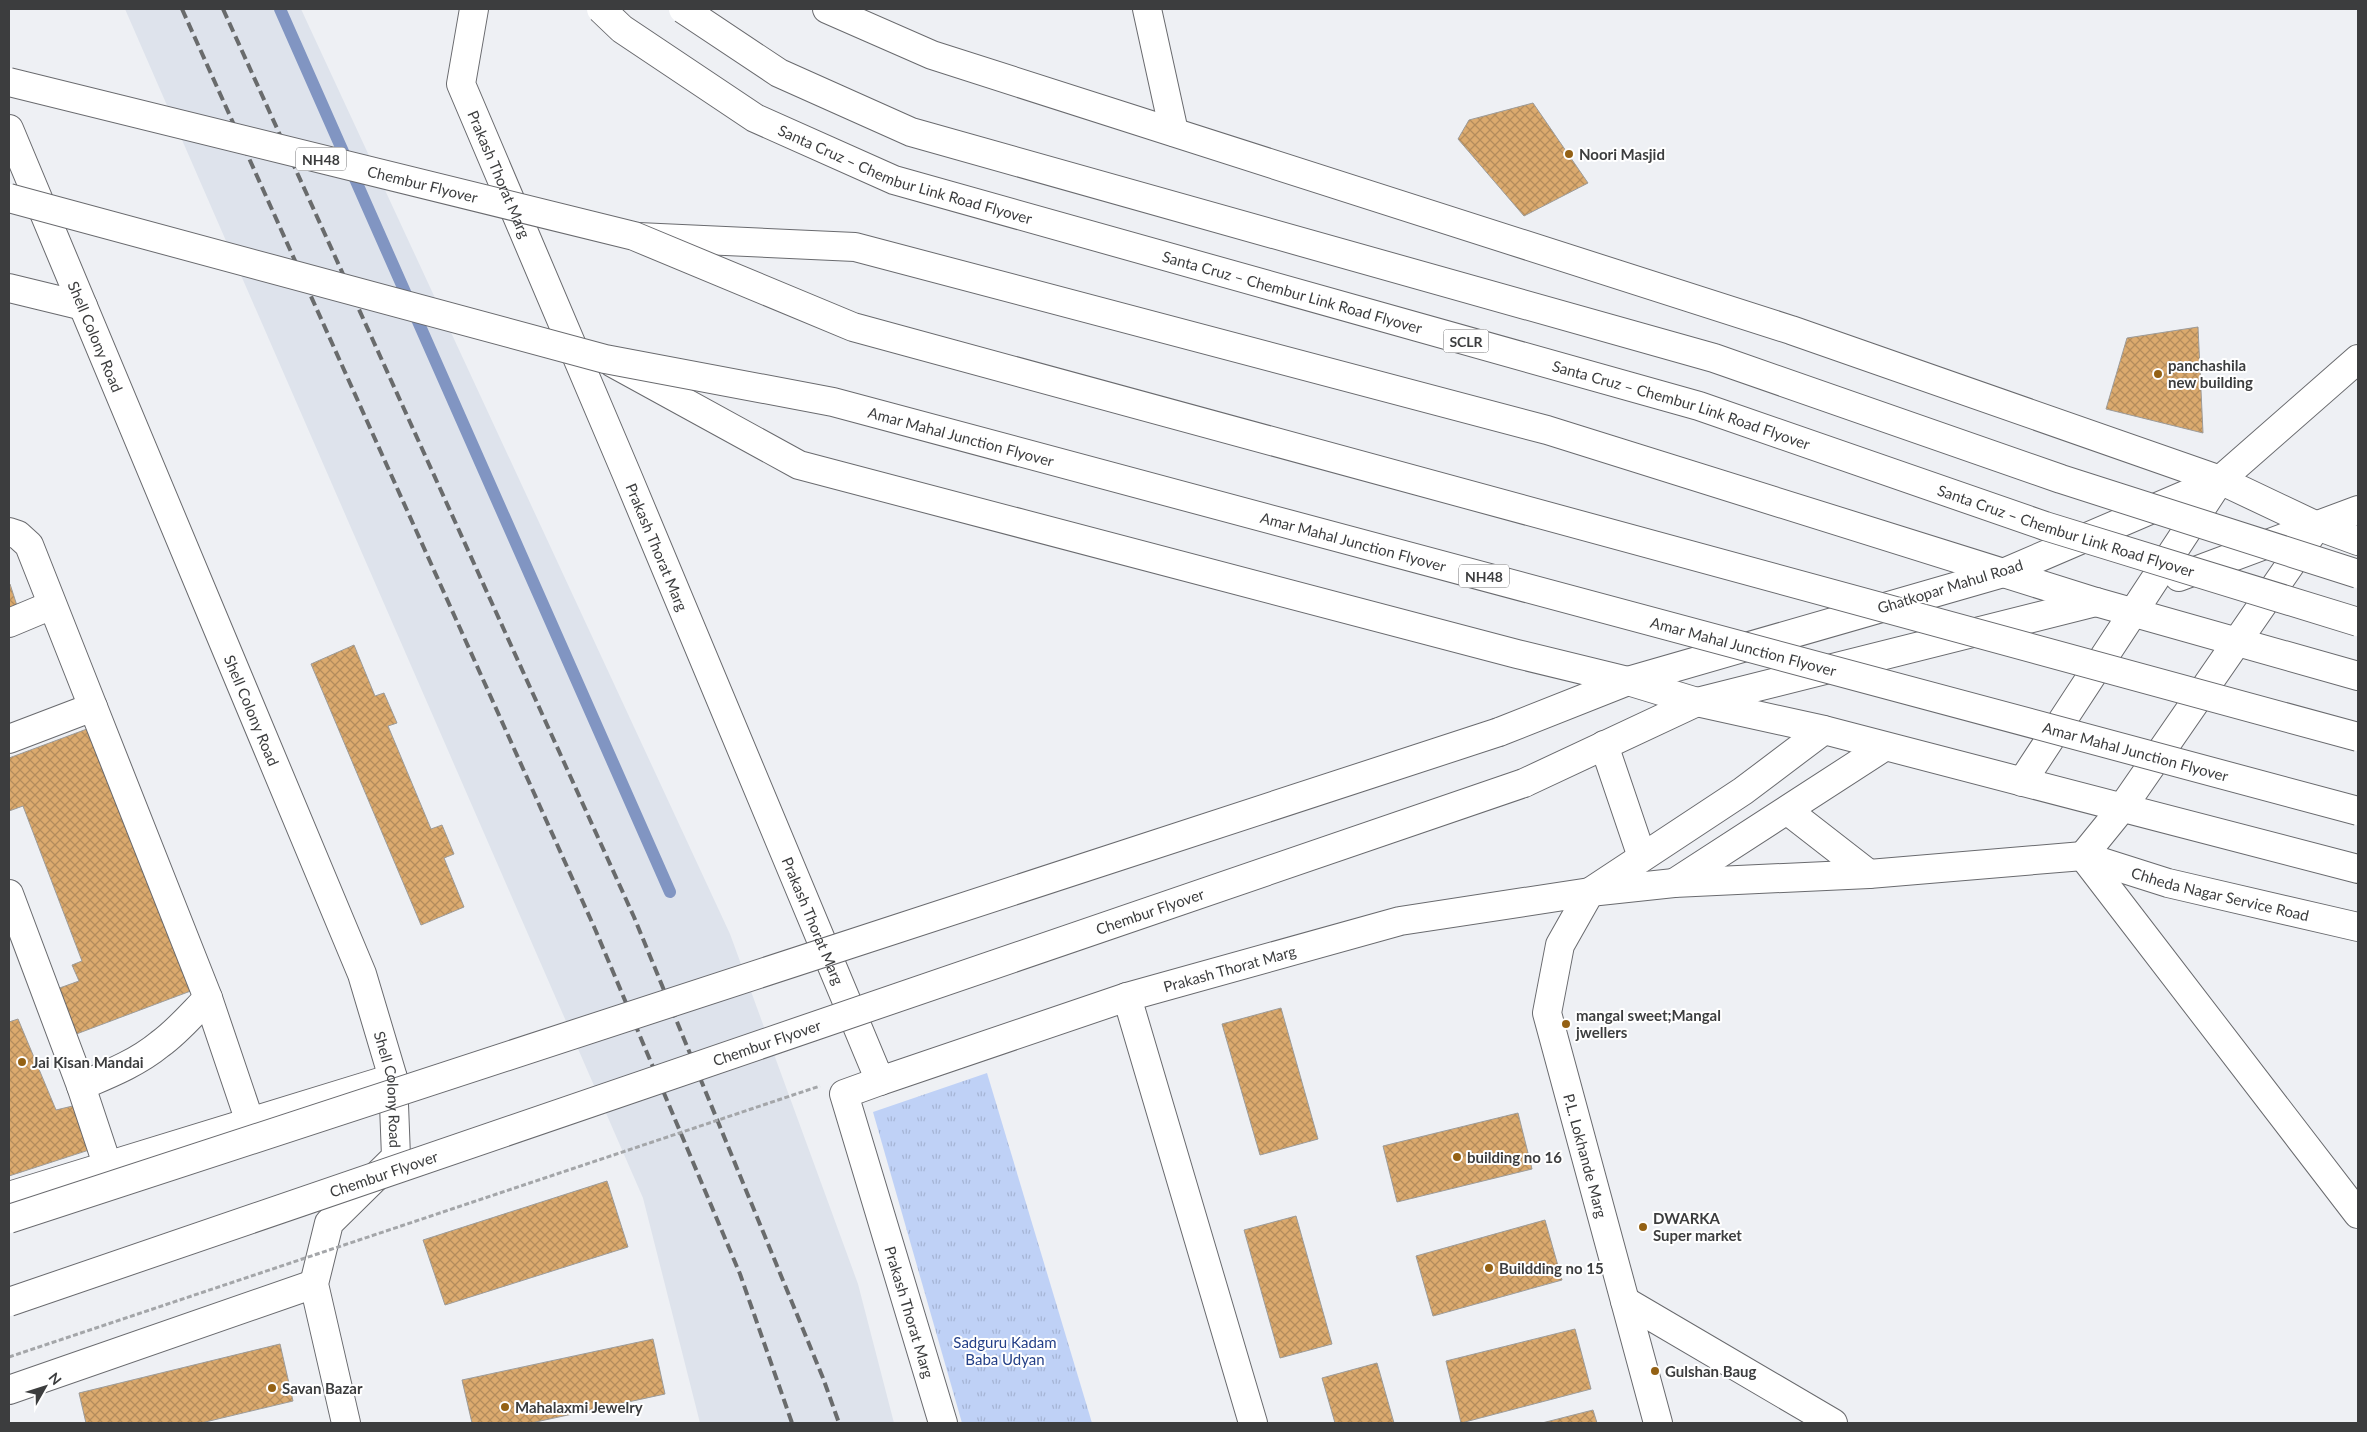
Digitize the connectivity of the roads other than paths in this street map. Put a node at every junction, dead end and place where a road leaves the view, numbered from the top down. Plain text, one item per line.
1 (474, 9) edge
2 (601, 9) edge
3 (683, 9) edge
4 (827, 9) edge
5 (1147, 9) edge
6 (9, 82) edge
7 (9, 129) edge
8 (1174, 132) junction
9 (9, 198) edge
10 (634, 236) junction
11 (9, 288) edge
12 (83, 306) junction
13 (605, 359) junction
14 (2358, 359) edge
15 (2220, 480) junction
16 (2358, 510) edge
17 (2317, 526) junction
18 (9, 532) edge
19 (2358, 541) edge
20 (2003, 573) junction
21 (2358, 574) edge
22 (2150, 587) junction
23 (2096, 602) junction
24 (52, 605) junction
25 (2133, 613) junction
26 (2358, 622) edge
27 (9, 623) edge
28 (2237, 642) junction
29 (2358, 676) edge
30 (1628, 681) junction
31 (1697, 702) junction
32 (93, 707) junction
33 (1824, 730) junction
34 (2358, 737) edge
35 (9, 739) edge
36 (1604, 746) junction
37 (1884, 747) junction
38 (2022, 782) junction
39 (2122, 808) junction
40 (1788, 811) junction
41 (2358, 811) edge
42 (2083, 856) junction
43 (1642, 857) junction
44 (2358, 869) edge
45 (1869, 874) junction
46 (1674, 883) junction
47 (1590, 892) junction
48 (9, 894) edge
49 (2358, 927) edge
50 (1127, 997) junction
51 (208, 998) junction
52 (393, 1078) junction
53 (880, 1081) junction
54 (82, 1086) junction
55 (250, 1122) junction
56 (108, 1167) junction
57 (9, 1196) edge
58 (2358, 1214) edge
59 (9, 1219) edge
60 (314, 1284) junction
61 (1625, 1301) junction
62 (9, 1302) edge
63 (9, 1390) edge
64 (346, 1423) edge
65 (943, 1423) edge
66 (1253, 1423) edge
67 (1658, 1423) edge
68 (1833, 1423) edge

1 - 53 main road, Prakash Thorat Marg
2 - 26 main road, Santa Cruz – Chembur Link Road Flyover / SCLR, bridge
3 - 21 main road, bridge
4 - 8 main road
5 - 8 main road
6 - 10 main road, Chembur Flyover / NH48, bridge
7 - 12 main road, Shell Colony Road
8 - 15 main road
9 - 13 main road, NH48, bridge
10 - 20 main road
10 - 34 main road, NH48, bridge
11 - 12 main road
12 - 52 main road, Shell Colony Road
13 - 30 main road
13 - 41 main road, Amar Mahal Junction Flyover / NH48, bridge
14 - 15 main road, Ghatkopar Mahul Road
15 - 17 main road
15 - 20 main road, Ghatkopar Mahul Road
15 - 22 main road
16 - 17 main road
17 - 19 main road
17 - 22 main road
17 - 28 main road
18 - 24 main road
20 - 23 main road
20 - 30 main road, Ghatkopar Mahul Road
22 - 23 main road
22 - 25 main road
23 - 25 main road
23 - 31 main road
24 - 27 main road
24 - 32 main road
25 - 28 main road
25 - 38 main road
28 - 29 main road
28 - 39 main road
30 - 31 main road
30 - 59 main road, Ghatkopar Mahul Road, bridge
31 - 33 main road
31 - 36 main road
32 - 35 main road
32 - 51 main road
33 - 37 main road
33 - 43 main road
36 - 43 main road
36 - 62 main road, Chembur Flyover, bridge
37 - 38 main road
37 - 40 main road
38 - 39 main road
39 - 42 main road
39 - 44 main road
40 - 45 main road
40 - 46 main road
42 - 45 main road, Prakash Thorat Marg
42 - 49 main road, Chheda Nagar Service Road
42 - 58 main road
43 - 47 main road
45 - 46 main road, Prakash Thorat Marg
46 - 47 main road, Prakash Thorat Marg
47 - 50 main road, Prakash Thorat Marg
47 - 61 main road, P.L. Lokhande Marg
48 - 54 main road
50 - 53 main road, Prakash Thorat Marg
50 - 66 main road
51 - 54 main road
51 - 55 main road
52 - 55 main road
52 - 60 main road, Shell Colony Road
53 - 65 main road, Prakash Thorat Marg
54 - 56 main road
55 - 56 main road
56 - 57 main road
60 - 63 main road
60 - 64 main road
61 - 67 main road, P.L. Lokhande Marg
61 - 68 main road

